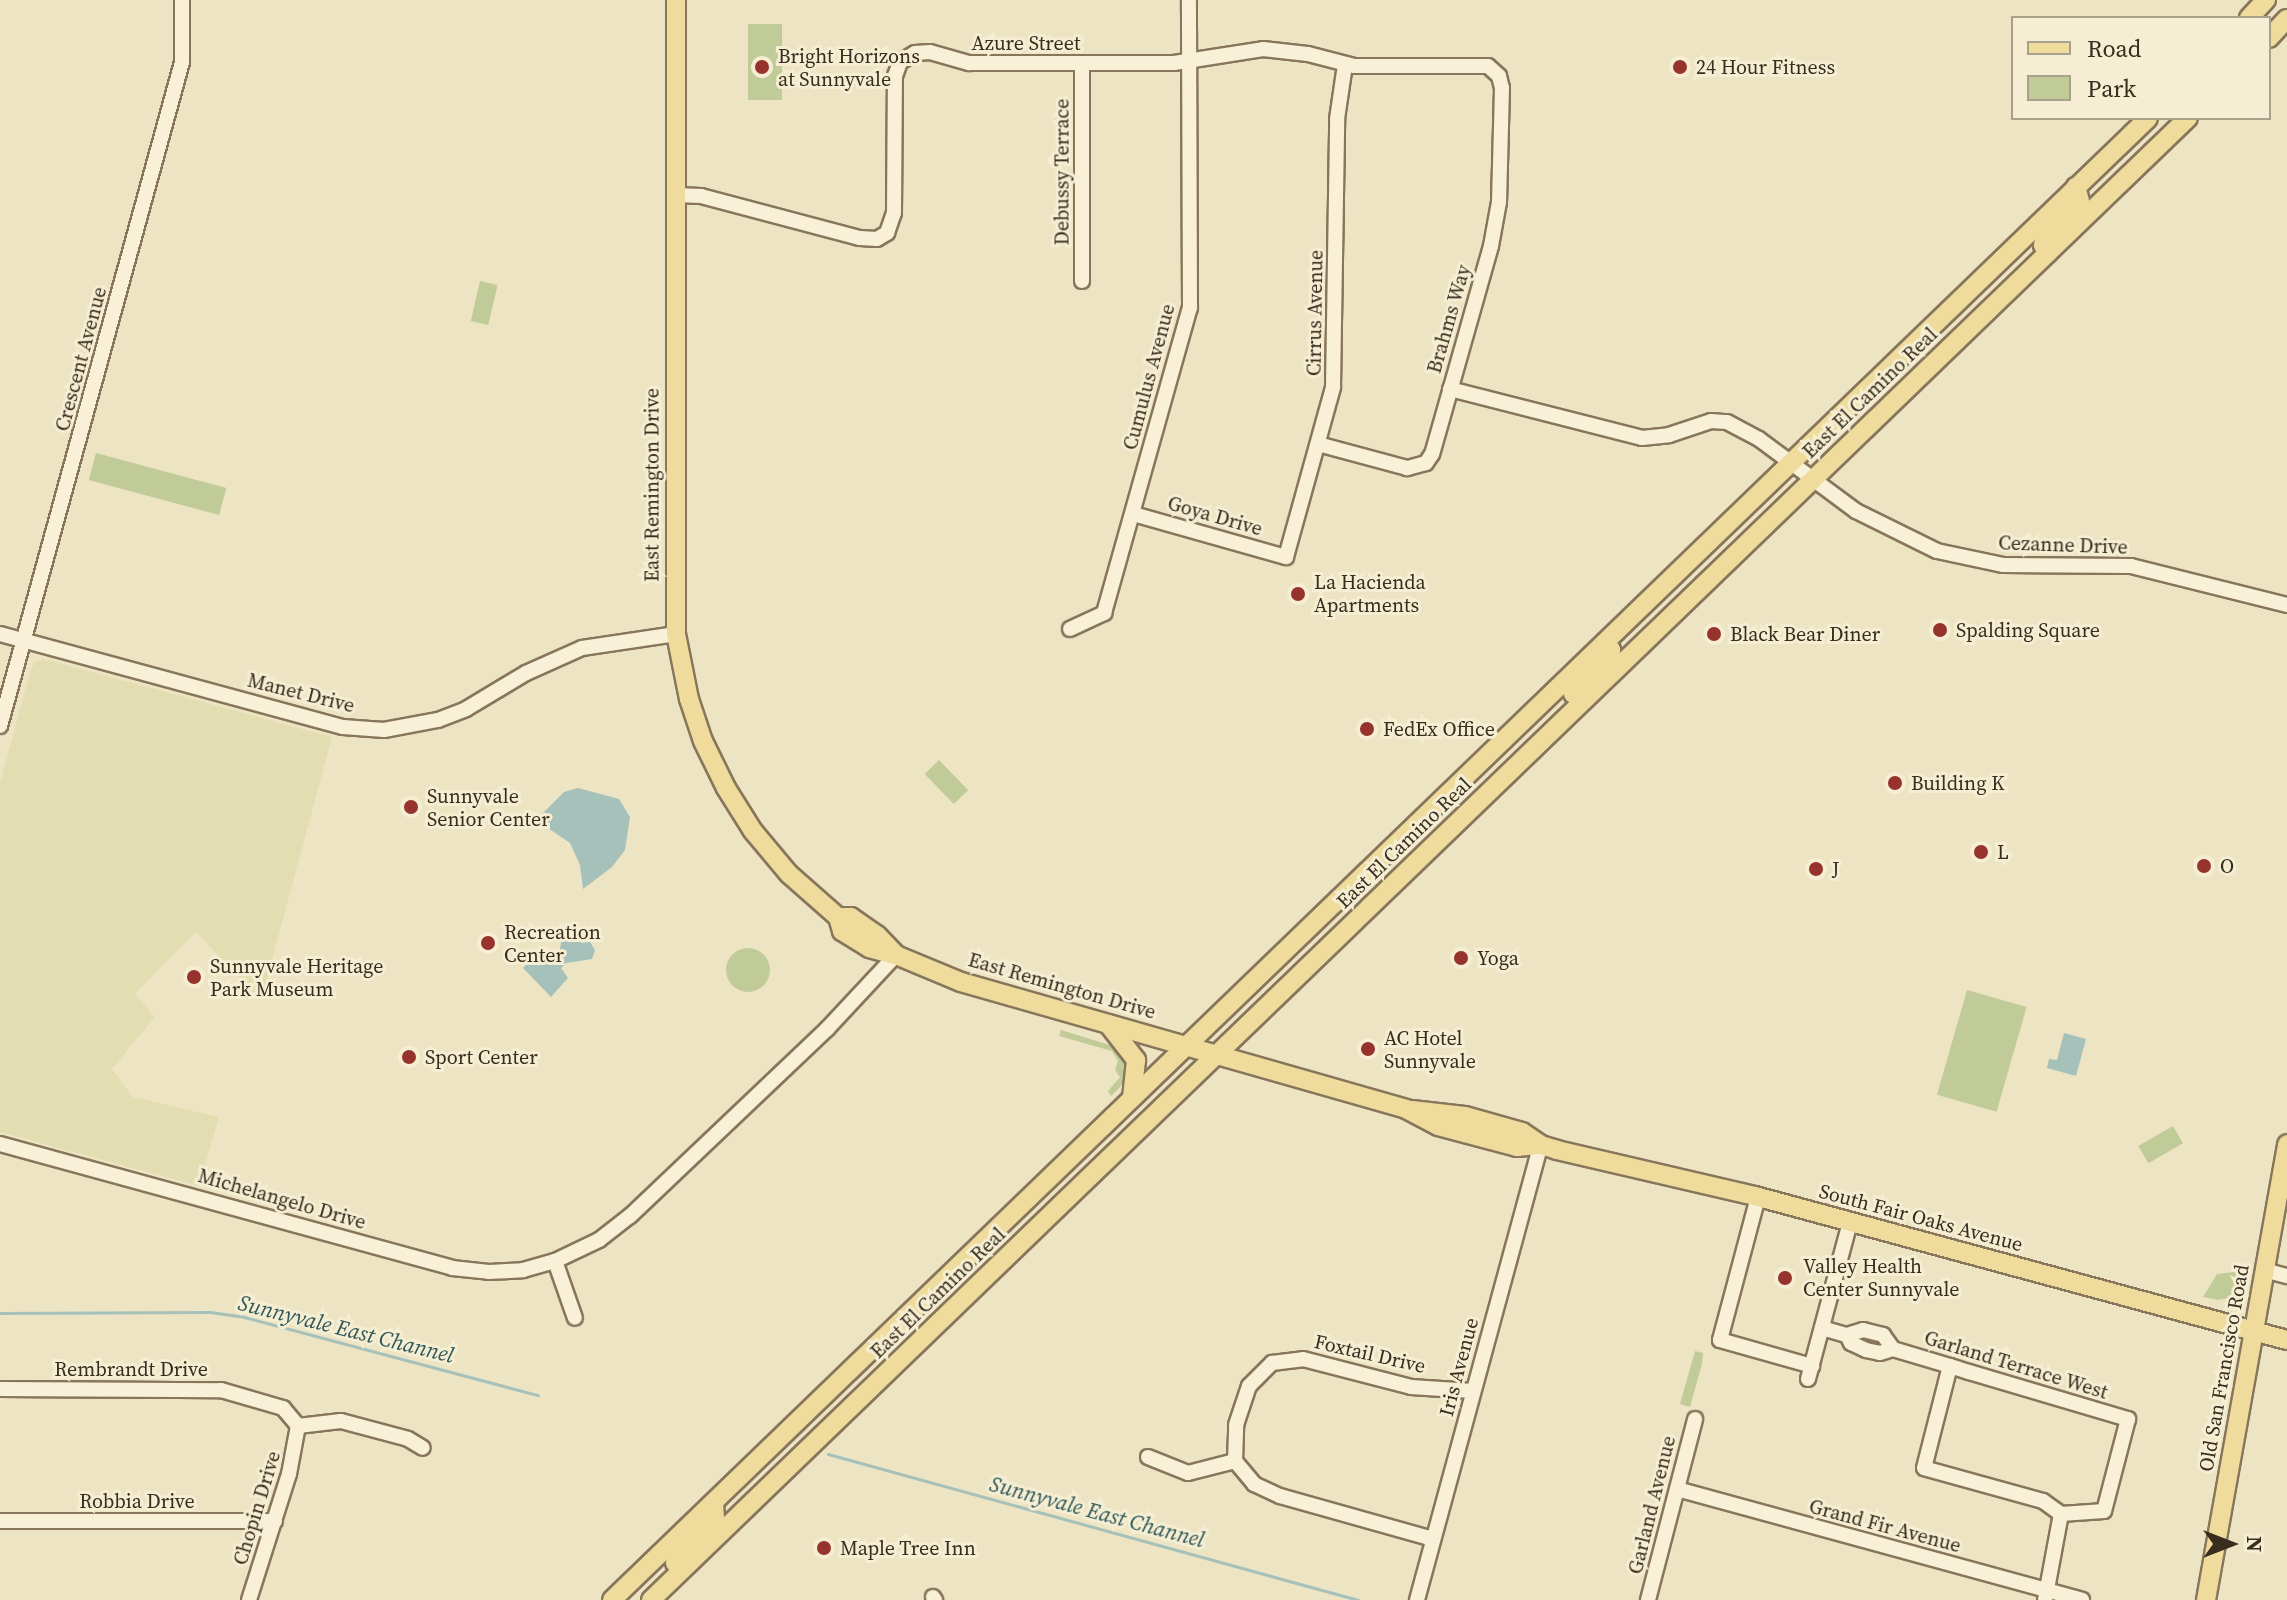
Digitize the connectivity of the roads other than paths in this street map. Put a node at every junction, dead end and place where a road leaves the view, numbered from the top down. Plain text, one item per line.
1 (182, 0) edge
2 (676, 0) edge
3 (1189, 0) edge
4 (2266, 0) edge
5 (2251, 16) edge
6 (2287, 19) edge
7 (2271, 36) edge
8 (1190, 60) junction
9 (1082, 63) junction
10 (1345, 65) junction
11 (1495, 72) joint
12 (2146, 120) edge
13 (2186, 120) edge
14 (2076, 187) junction
15 (675, 195) junction
16 (2048, 253) junction
17 (2002, 260) junction
18 (1082, 281) dead end
19 (1952, 344) junction
20 (1450, 389) junction
21 (1318, 444) junction
22 (1791, 464) junction
23 (1814, 479) junction
24 (1133, 514) junction
25 (1286, 557) joint
26 (2287, 605) edge
27 (1070, 629) dead end
28 (0, 634) edge
29 (676, 634) junction
30 (24, 641) junction
31 (1606, 641) junction
32 (1535, 710) junction
33 (1570, 715) junction
34 (0, 726) edge
35 (1492, 789) junction
36 (896, 955) junction
37 (1108, 1024) junction
38 (1188, 1045) junction
39 (1218, 1055) junction
40 (1132, 1098) junction
41 (0, 1144) edge
42 (2287, 1144) edge
43 (1541, 1145) junction
44 (1758, 1197) junction
45 (1850, 1222) junction
46 (555, 1261) junction
47 (2264, 1270) junction
48 (2287, 1276) edge
49 (575, 1318) dead end
50 (1822, 1328) junction
51 (2253, 1331) junction
52 (2287, 1340) edge
53 (1950, 1366) junction
54 (0, 1389) edge
55 (1473, 1391) junction
56 (1695, 1419) dead end
57 (298, 1426) junction
58 (423, 1448) dead end
59 (1148, 1457) dead end
60 (761, 1459) junction
61 (1235, 1461) junction
62 (1677, 1489) junction
63 (714, 1503) junction
64 (747, 1509) junction
65 (2061, 1514) junction
66 (0, 1521) edge
67 (275, 1521) junction
68 (1433, 1539) junction
69 (654, 1596) edge
70 (2046, 1596) edge
71 (249, 1600) edge
72 (612, 1600) edge
73 (1417, 1600) edge
74 (1648, 1600) edge
75 (2082, 1600) edge
76 (2206, 1600) edge

1 - 30 street, Crescent Avenue
2 - 15 main road, East Remington Drive
3 - 8 street, Cumulus Avenue
4 - 5 main road
6 - 7 main road
8 - 9 street, Azure Street
8 - 10 street, Azure Street
8 - 24 street, Cumulus Avenue
9 - 15 street, Azure Street
9 - 18 street, Debussy Terrace
10 - 11 street, Azure Street
10 - 21 street, Cirrus Avenue
11 - 20 street, Brahms Way
12 - 14 main road, East El Camino Real
13 - 16 main road, East El Camino Real
14 - 16 main road
14 - 17 main road, East El Camino Real
15 - 29 main road, East Remington Drive
16 - 19 main road, East El Camino Real
17 - 19 main road
17 - 22 main road, East El Camino Real
19 - 23 main road, East El Camino Real
20 - 21 street, Brahms Way
20 - 22 street, Cezanne Drive
21 - 25 street, Cirrus Avenue
22 - 23 street, Cezanne Drive
22 - 31 main road, East El Camino Real
23 - 26 street, Cezanne Drive
23 - 33 main road, East El Camino Real
24 - 25 street, Goya Drive
24 - 27 street, Cumulus Avenue
28 - 30 street, Manet Drive
29 - 30 street, Manet Drive
29 - 36 main road, East Remington Drive
30 - 34 street, Crescent Avenue
31 - 32 main road, East El Camino Real
31 - 33 main road
32 - 35 main road
32 - 38 main road, East El Camino Real
33 - 35 main road, East El Camino Real
35 - 39 main road, East El Camino Real
36 - 37 main road, East Remington Drive
36 - 46 street, Michelangelo Drive
37 - 38 main road, East Remington Drive
37 - 40 main road
38 - 39 main road, East Remington Drive
38 - 40 main road, East El Camino Real
39 - 43 main road, South Fair Oaks Avenue
39 - 64 main road, East El Camino Real
40 - 60 main road, East El Camino Real
41 - 46 street, Michelangelo Drive
42 - 47 main road, Old San Francisco Road
43 - 44 main road, South Fair Oaks Avenue
43 - 55 street, Iris Avenue
44 - 45 main road, South Fair Oaks Avenue
44 - 50 street
45 - 50 street
45 - 51 main road, South Fair Oaks Avenue
46 - 49 street
47 - 48 street
47 - 51 main road, Old San Francisco Road
50 - 53 street, Garland Terrace West
51 - 52 main road, South Fair Oaks Avenue
51 - 76 main road, Old San Francisco Road
53 - 65 street
53 - 65 street, Garland Terrace West
54 - 57 street, Rembrandt Drive
55 - 61 street, Foxtail Drive
55 - 68 street, Iris Avenue
56 - 62 street, Garland Avenue
57 - 58 street
57 - 67 street, Chopin Drive
59 - 61 street
60 - 63 main road, East El Camino Real
60 - 64 main road
61 - 68 street
62 - 70 street, Grand Fir Avenue
62 - 74 street, Garland Avenue
63 - 69 main road
63 - 72 main road, East El Camino Real
64 - 69 main road, East El Camino Real
65 - 70 street
66 - 67 street, Robbia Drive
67 - 71 street, Chopin Drive
68 - 73 street, Iris Avenue
70 - 75 street, Grand Fir Avenue

